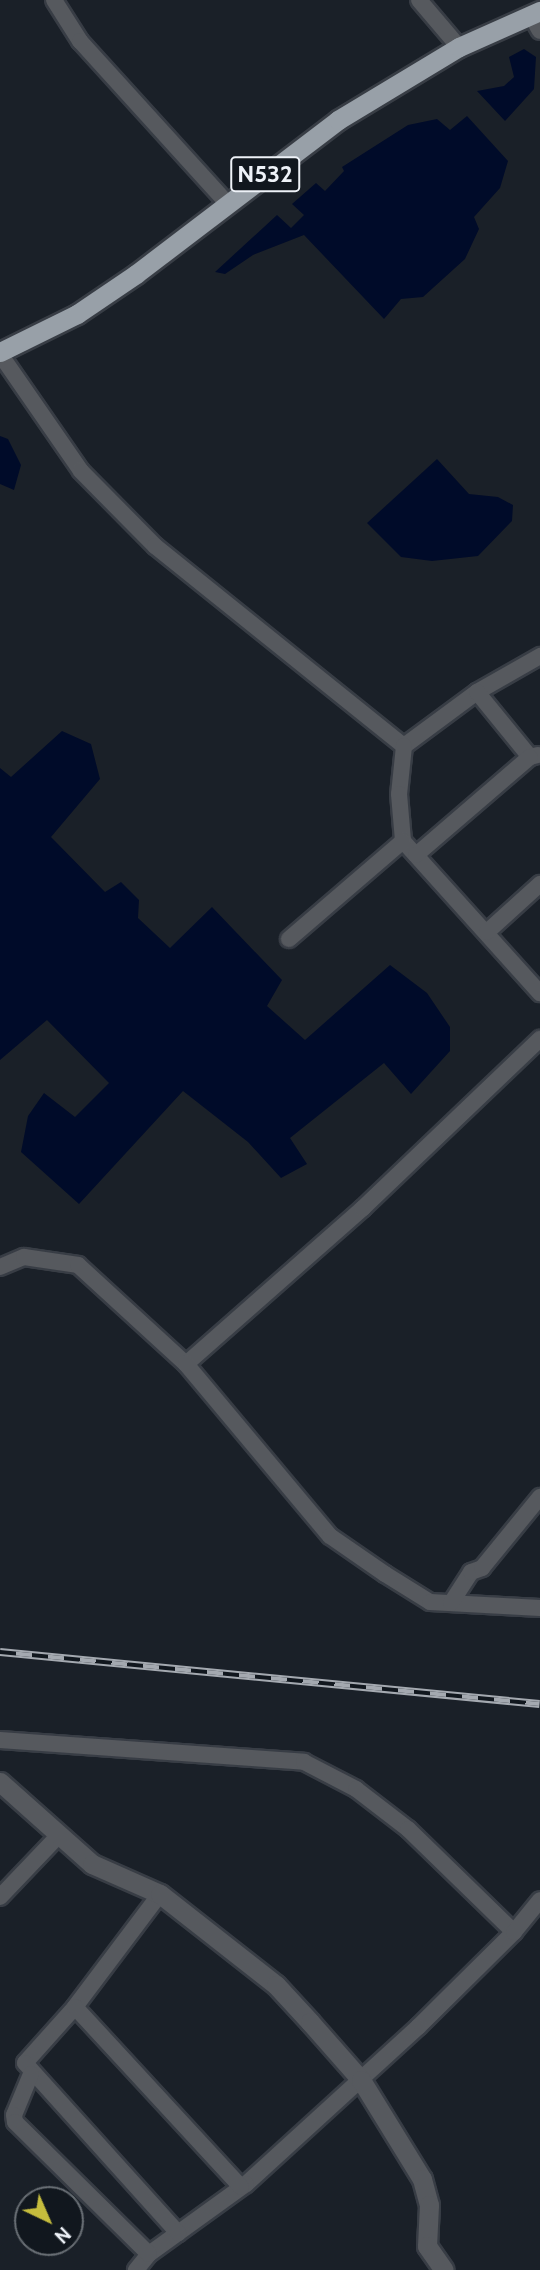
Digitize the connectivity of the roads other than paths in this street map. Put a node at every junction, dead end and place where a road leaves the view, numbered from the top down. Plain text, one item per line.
1 (54, 0) edge
2 (419, 0) edge
3 (537, 19) edge
4 (459, 47) junction
5 (227, 203) junction
6 (0, 353) edge
7 (540, 656) edge
8 (477, 692) junction
9 (404, 746) junction
10 (535, 755) edge
11 (403, 841) junction
12 (416, 855) junction
13 (540, 884) edge
14 (487, 932) junction
15 (289, 939) dead end
16 (540, 993) edge
17 (540, 1040) edge
18 (0, 1267) edge
19 (186, 1364) junction
20 (540, 1497) edge
21 (451, 1603) junction
22 (540, 1608) edge
23 (0, 1740) edge
24 (0, 1782) edge
25 (58, 1836) junction
26 (160, 1894) junction
27 (0, 1896) edge
28 (540, 1900) edge
29 (514, 1932) junction
30 (75, 2007) junction
31 (31, 2074) junction
32 (361, 2080) junction
33 (241, 2187) junction
34 (178, 2233) junction
35 (149, 2254) junction
36 (136, 2270) edge
37 (444, 2270) edge

1 - 5 street
2 - 4 street
3 - 4 highway, N532
4 - 5 highway, N532
5 - 6 highway, N532
6 - 9 street
7 - 8 street
8 - 9 street
8 - 10 street
9 - 11 street
10 - 12 street
11 - 12 street
11 - 15 street
12 - 14 street
13 - 14 street
14 - 16 street
17 - 19 street
18 - 19 street
19 - 21 street
20 - 21 street
21 - 22 street
23 - 29 street
24 - 25 street
25 - 26 street
25 - 27 street
26 - 30 street
26 - 32 street
28 - 29 street
29 - 32 street
30 - 31 street
30 - 33 street
31 - 34 street
31 - 35 street
32 - 33 street
32 - 37 street
33 - 34 street
34 - 35 street
35 - 36 street

